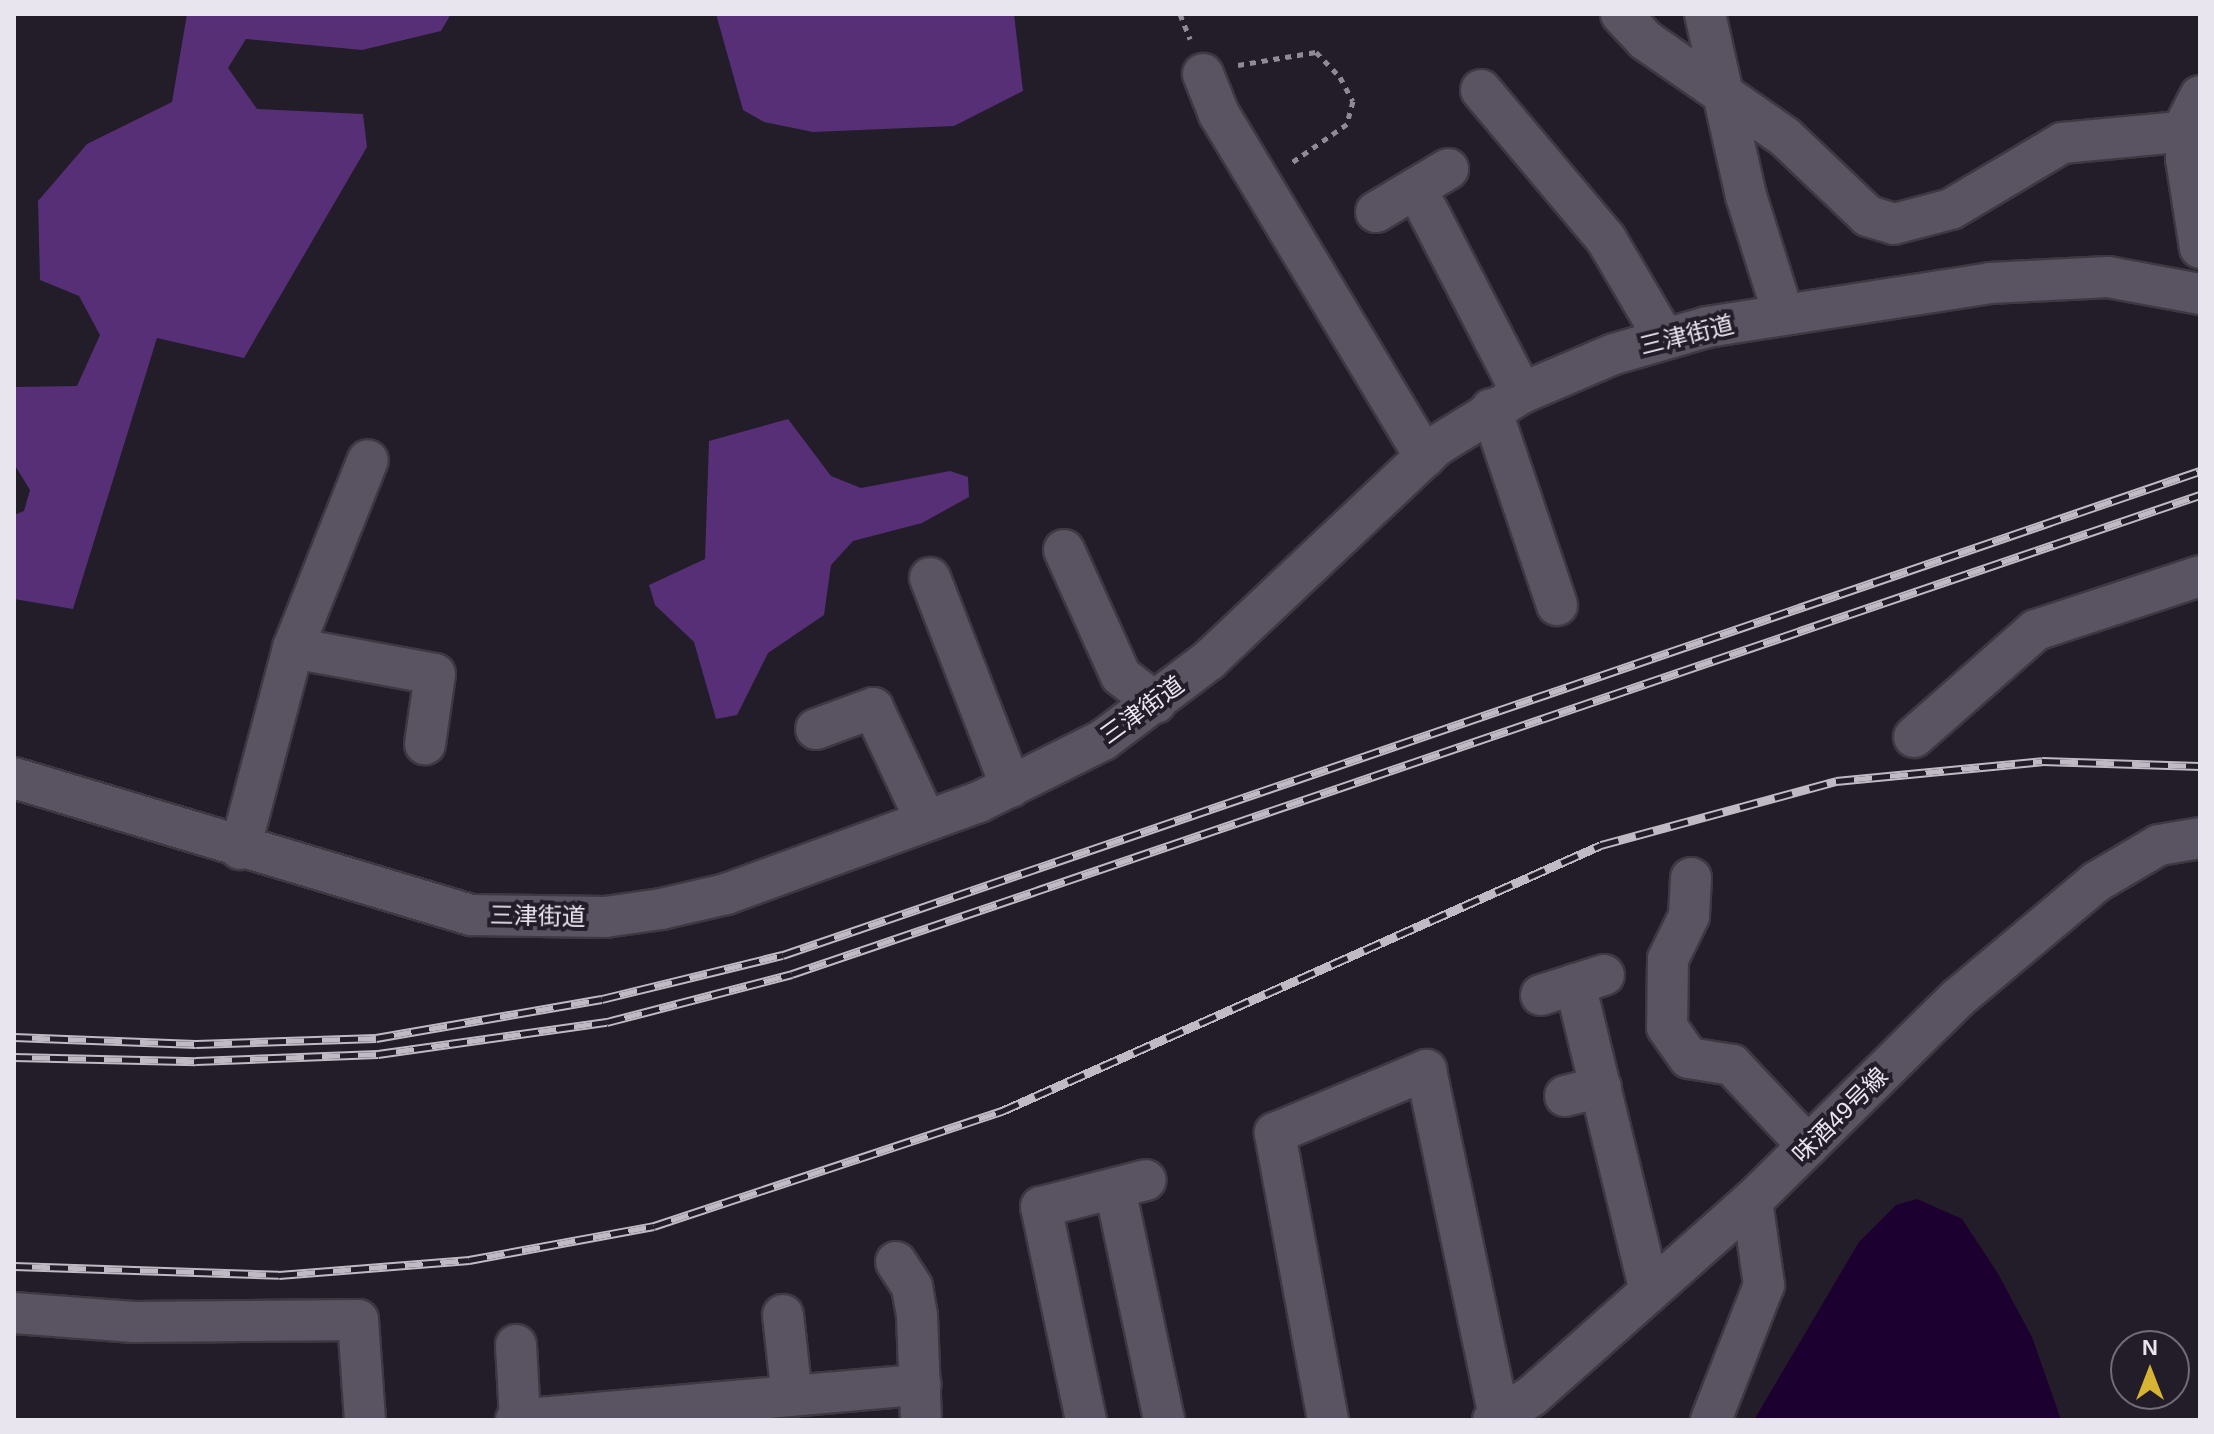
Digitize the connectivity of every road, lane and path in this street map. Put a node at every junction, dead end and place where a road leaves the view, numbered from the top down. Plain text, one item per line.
1 (1621, 14) edge
2 (1705, 14) edge
3 (1203, 74) joint
4 (1481, 90) dead end
5 (1724, 96) junction
6 (2194, 114) edge
7 (1261, 184) junction
8 (1376, 212) dead end
9 (2200, 248) edge
10 (2198, 280) edge
11 (1783, 313) junction
12 (1664, 338) junction
13 (1507, 401) junction
14 (1425, 457) junction
15 (368, 460) dead end
16 (1064, 550) dead end
17 (2200, 576) edge
18 (930, 578) dead end
19 (1557, 605) dead end
20 (293, 648) junction
21 (1156, 703) junction
22 (816, 729) dead end
23 (1914, 737) dead end
24 (425, 744) dead end
25 (1011, 787) junction
26 (17, 788) edge
27 (926, 821) junction
28 (2200, 838) edge
29 (240, 849) junction
30 (1691, 878) dead end
31 (1573, 985) dead end
32 (1808, 1146) junction
33 (1752, 1201) junction
34 (896, 1262) dead end
35 (1650, 1291) junction
36 (14, 1313) edge
37 (783, 1315) dead end
38 (516, 1345) dead end
39 (792, 1396) junction
40 (921, 1402) edge
41 (660, 1414) edge
42 (1496, 1418) edge
43 (365, 1420) edge
44 (518, 1420) edge
45 (1086, 1420) edge
46 (1164, 1420) edge
47 (1328, 1420) edge
48 (1711, 1420) edge

1 - 5 street
2 - 5 street
3 - 7 street
3 - 7 path
4 - 12 street
5 - 6 street
5 - 11 street
6 - 9 street
7 - 14 street
8 - 13 street
10 - 11 street, 三津街道
11 - 12 street, 三津街道
12 - 13 street, 三津街道
13 - 14 street, 三津街道
13 - 19 street
14 - 21 street, 三津街道
15 - 20 street
16 - 21 street
17 - 23 street
18 - 25 street
20 - 24 street
20 - 29 street
21 - 25 street, 三津街道
22 - 27 street
25 - 27 street, 三津街道
26 - 29 street, 三津街道
27 - 29 street, 三津街道
28 - 32 street, 味酒49号線
30 - 32 street
31 - 35 street
32 - 33 street, 味酒49号線
33 - 35 street, 味酒49号線
33 - 48 street
34 - 40 street
35 - 42 street, 味酒49号線
36 - 43 street
37 - 39 street
38 - 44 street
39 - 40 street
39 - 41 street
41 - 44 street
42 - 47 street
45 - 46 street

